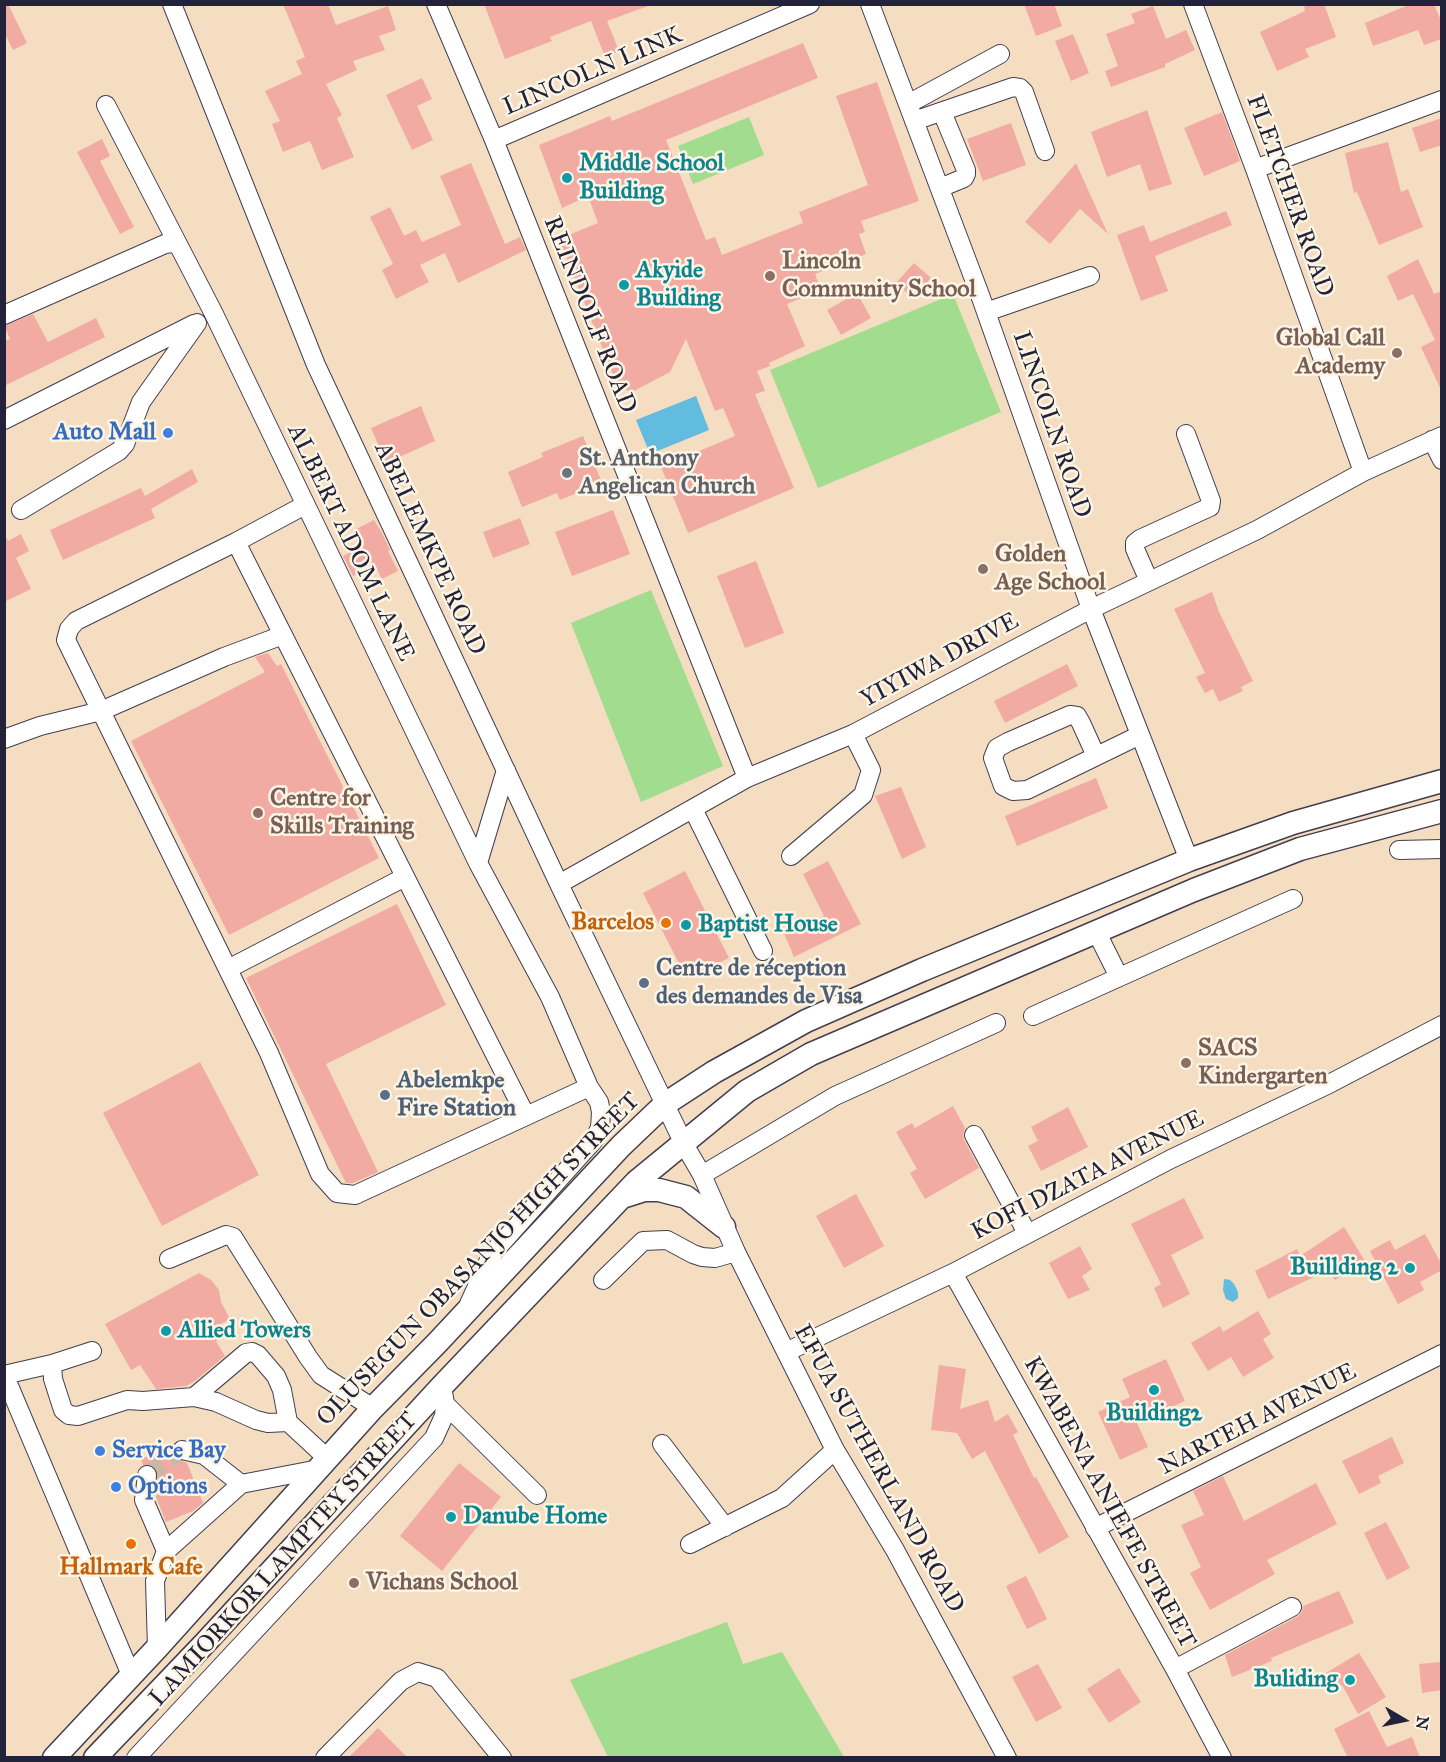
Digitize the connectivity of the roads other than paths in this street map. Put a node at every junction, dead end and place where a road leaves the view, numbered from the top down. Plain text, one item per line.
1 (172, 4) edge
2 (436, 4) edge
3 (810, 4) edge
4 (870, 4) edge
5 (1193, 4) edge
6 (1000, 54) dead end
7 (1442, 100) edge
8 (908, 104) junction
9 (106, 105) dead end
10 (942, 112) junction
11 (915, 121) junction
12 (494, 140) junction
13 (1045, 151) dead end
14 (1255, 169) junction
15 (940, 188) junction
16 (178, 245) junction
17 (1090, 276) dead end
18 (213, 312) junction
19 (986, 312) junction
20 (4, 315) edge
21 (197, 323) junction
22 (4, 420) edge
23 (1186, 435) dead end
24 (1437, 438) edge
25 (1442, 460) edge
26 (1363, 472) junction
27 (304, 505) junction
28 (21, 510) dead end
29 (236, 542) junction
30 (1149, 581) junction
31 (1090, 609) junction
32 (283, 635) junction
33 (101, 711) junction
34 (853, 734) junction
35 (1140, 735) junction
36 (4, 739) edge
37 (1096, 756) junction
38 (506, 770) junction
39 (747, 778) junction
40 (1442, 781) edge
41 (693, 809) junction
42 (1442, 811) edge
43 (1442, 849) edge
44 (1399, 850) dead end
45 (791, 856) dead end
46 (1189, 860) junction
47 (478, 863) junction
48 (405, 877) junction
49 (559, 884) junction
50 (1293, 900) dead end
51 (1096, 931) junction
52 (763, 951) dead end
53 (228, 969) junction
54 (1119, 977) junction
55 (1033, 1016) dead end
56 (996, 1023) dead end
57 (1442, 1024) edge
58 (589, 1087) junction
59 (665, 1104) junction
60 (526, 1116) junction
61 (974, 1135) dead end
62 (684, 1144) junction
63 (702, 1175) junction
64 (622, 1197) junction
65 (724, 1227) junction
66 (1027, 1233) junction
67 (736, 1252) junction
68 (169, 1259) dead end
69 (953, 1273) junction
70 (603, 1280) dead end
71 (465, 1312) junction
72 (92, 1352) dead end
73 (786, 1352) junction
74 (1442, 1354) edge
75 (52, 1364) junction
76 (5, 1375) edge
77 (444, 1395) junction
78 (194, 1397) junction
79 (374, 1408) junction
80 (288, 1422) junction
81 (663, 1444) dead end
82 (182, 1450) dead end
83 (835, 1450) junction
84 (323, 1464) junction
85 (147, 1475) dead end
86 (240, 1484) junction
87 (537, 1495) dead end
88 (725, 1527) junction
89 (1095, 1528) junction
90 (690, 1544) dead end
91 (166, 1551) junction
92 (1292, 1607) dead end
93 (157, 1648) junction
94 (1175, 1669) junction
95 (132, 1675) junction
96 (54, 1758) edge
97 (95, 1758) edge
98 (136, 1758) edge
99 (325, 1758) edge
100 (502, 1758) edge
101 (1007, 1758) edge
102 (1222, 1758) edge

1 - 38 street, ABELEMKPE ROAD
2 - 12 street, REINDOLF ROAD
3 - 12 street, LINCOLN LINK
4 - 8 street, LINCOLN ROAD
5 - 14 street, FLETCHER ROAD
6 - 8 street
7 - 14 street
8 - 11 street, LINCOLN ROAD
9 - 16 street, ALBERT ADOM LANE
10 - 11 street
10 - 13 street
10 - 15 street
11 - 15 street, LINCOLN ROAD
12 - 39 street, REINDOLF ROAD
14 - 26 street, FLETCHER ROAD
15 - 19 street, LINCOLN ROAD
16 - 18 street, ALBERT ADOM LANE
16 - 20 street
17 - 19 street
18 - 21 street
18 - 27 street, ALBERT ADOM LANE
19 - 31 street, LINCOLN ROAD
21 - 22 street
21 - 28 street
23 - 30 street
24 - 25 street
24 - 26 street, YIYIWA DRIVE
26 - 30 street, YIYIWA DRIVE
27 - 29 street
27 - 47 street, ALBERT ADOM LANE
29 - 32 street
29 - 33 street
30 - 31 street, YIYIWA DRIVE
31 - 34 street, YIYIWA DRIVE
31 - 35 street, LINCOLN ROAD
32 - 33 street
32 - 48 street
33 - 36 street
33 - 53 street
34 - 39 street, YIYIWA DRIVE
34 - 45 street
35 - 37 street
35 - 46 street, LINCOLN ROAD
37 - 37 street
38 - 47 street
38 - 49 street, ABELEMKPE ROAD
39 - 41 street, YIYIWA DRIVE
40 - 46 main road, OLUSEGUN OBASANJO HIGH STREET
41 - 49 street, YIYIWA DRIVE
41 - 52 street
42 - 51 main road
43 - 44 street
46 - 59 main road, OLUSEGUN OBASANJO HIGH STREET
47 - 58 street, ALBERT ADOM LANE
48 - 53 street
48 - 60 street
49 - 59 street, ABELEMKPE ROAD
50 - 54 street
51 - 54 street
51 - 62 main road
53 - 60 street
54 - 55 street
56 - 63 street
57 - 66 street, KOFI DZATA AVENUE
58 - 60 street
58 - 71 street, ALBERT ADOM LANE
59 - 62 street, EFUA SUTHERLAND ROAD
59 - 71 main road, OLUSEGUN OBASANJO HIGH STREET
61 - 66 street
62 - 63 street, EFUA SUTHERLAND ROAD
62 - 64 main road
63 - 65 street, EFUA SUTHERLAND ROAD
64 - 65 main road
64 - 77 main road
65 - 67 street, EFUA SUTHERLAND ROAD
66 - 69 street, KOFI DZATA AVENUE
67 - 70 street
67 - 73 street, EFUA SUTHERLAND ROAD
68 - 79 street
69 - 73 street, KOFI DZATA AVENUE
69 - 89 street, KWABENA ANIEFE STREET
71 - 79 main road, OLUSEGUN OBASANJO HIGH STREET
72 - 75 street
73 - 83 street, EFUA SUTHERLAND ROAD
74 - 89 street, NARTEH AVENUE
75 - 76 street
75 - 78 street
76 - 95 street
77 - 87 street
77 - 97 main road
77 - 98 street, LAMIORKOR LAMPTEY STREET
78 - 80 street
78 - 80 street
79 - 84 main road, OLUSEGUN OBASANJO HIGH STREET
80 - 84 street
81 - 88 street
82 - 86 street
83 - 88 street
83 - 101 street, EFUA SUTHERLAND ROAD
84 - 86 street
84 - 93 main road, OLUSEGUN OBASANJO HIGH STREET
85 - 91 street
86 - 91 street
88 - 90 street
89 - 94 street, KWABENA ANIEFE STREET
91 - 93 street
92 - 94 street
93 - 95 main road, OLUSEGUN OBASANJO HIGH STREET
94 - 102 street, KWABENA ANIEFE STREET
95 - 96 main road, OLUSEGUN OBASANJO HIGH STREET
99 - 100 street

